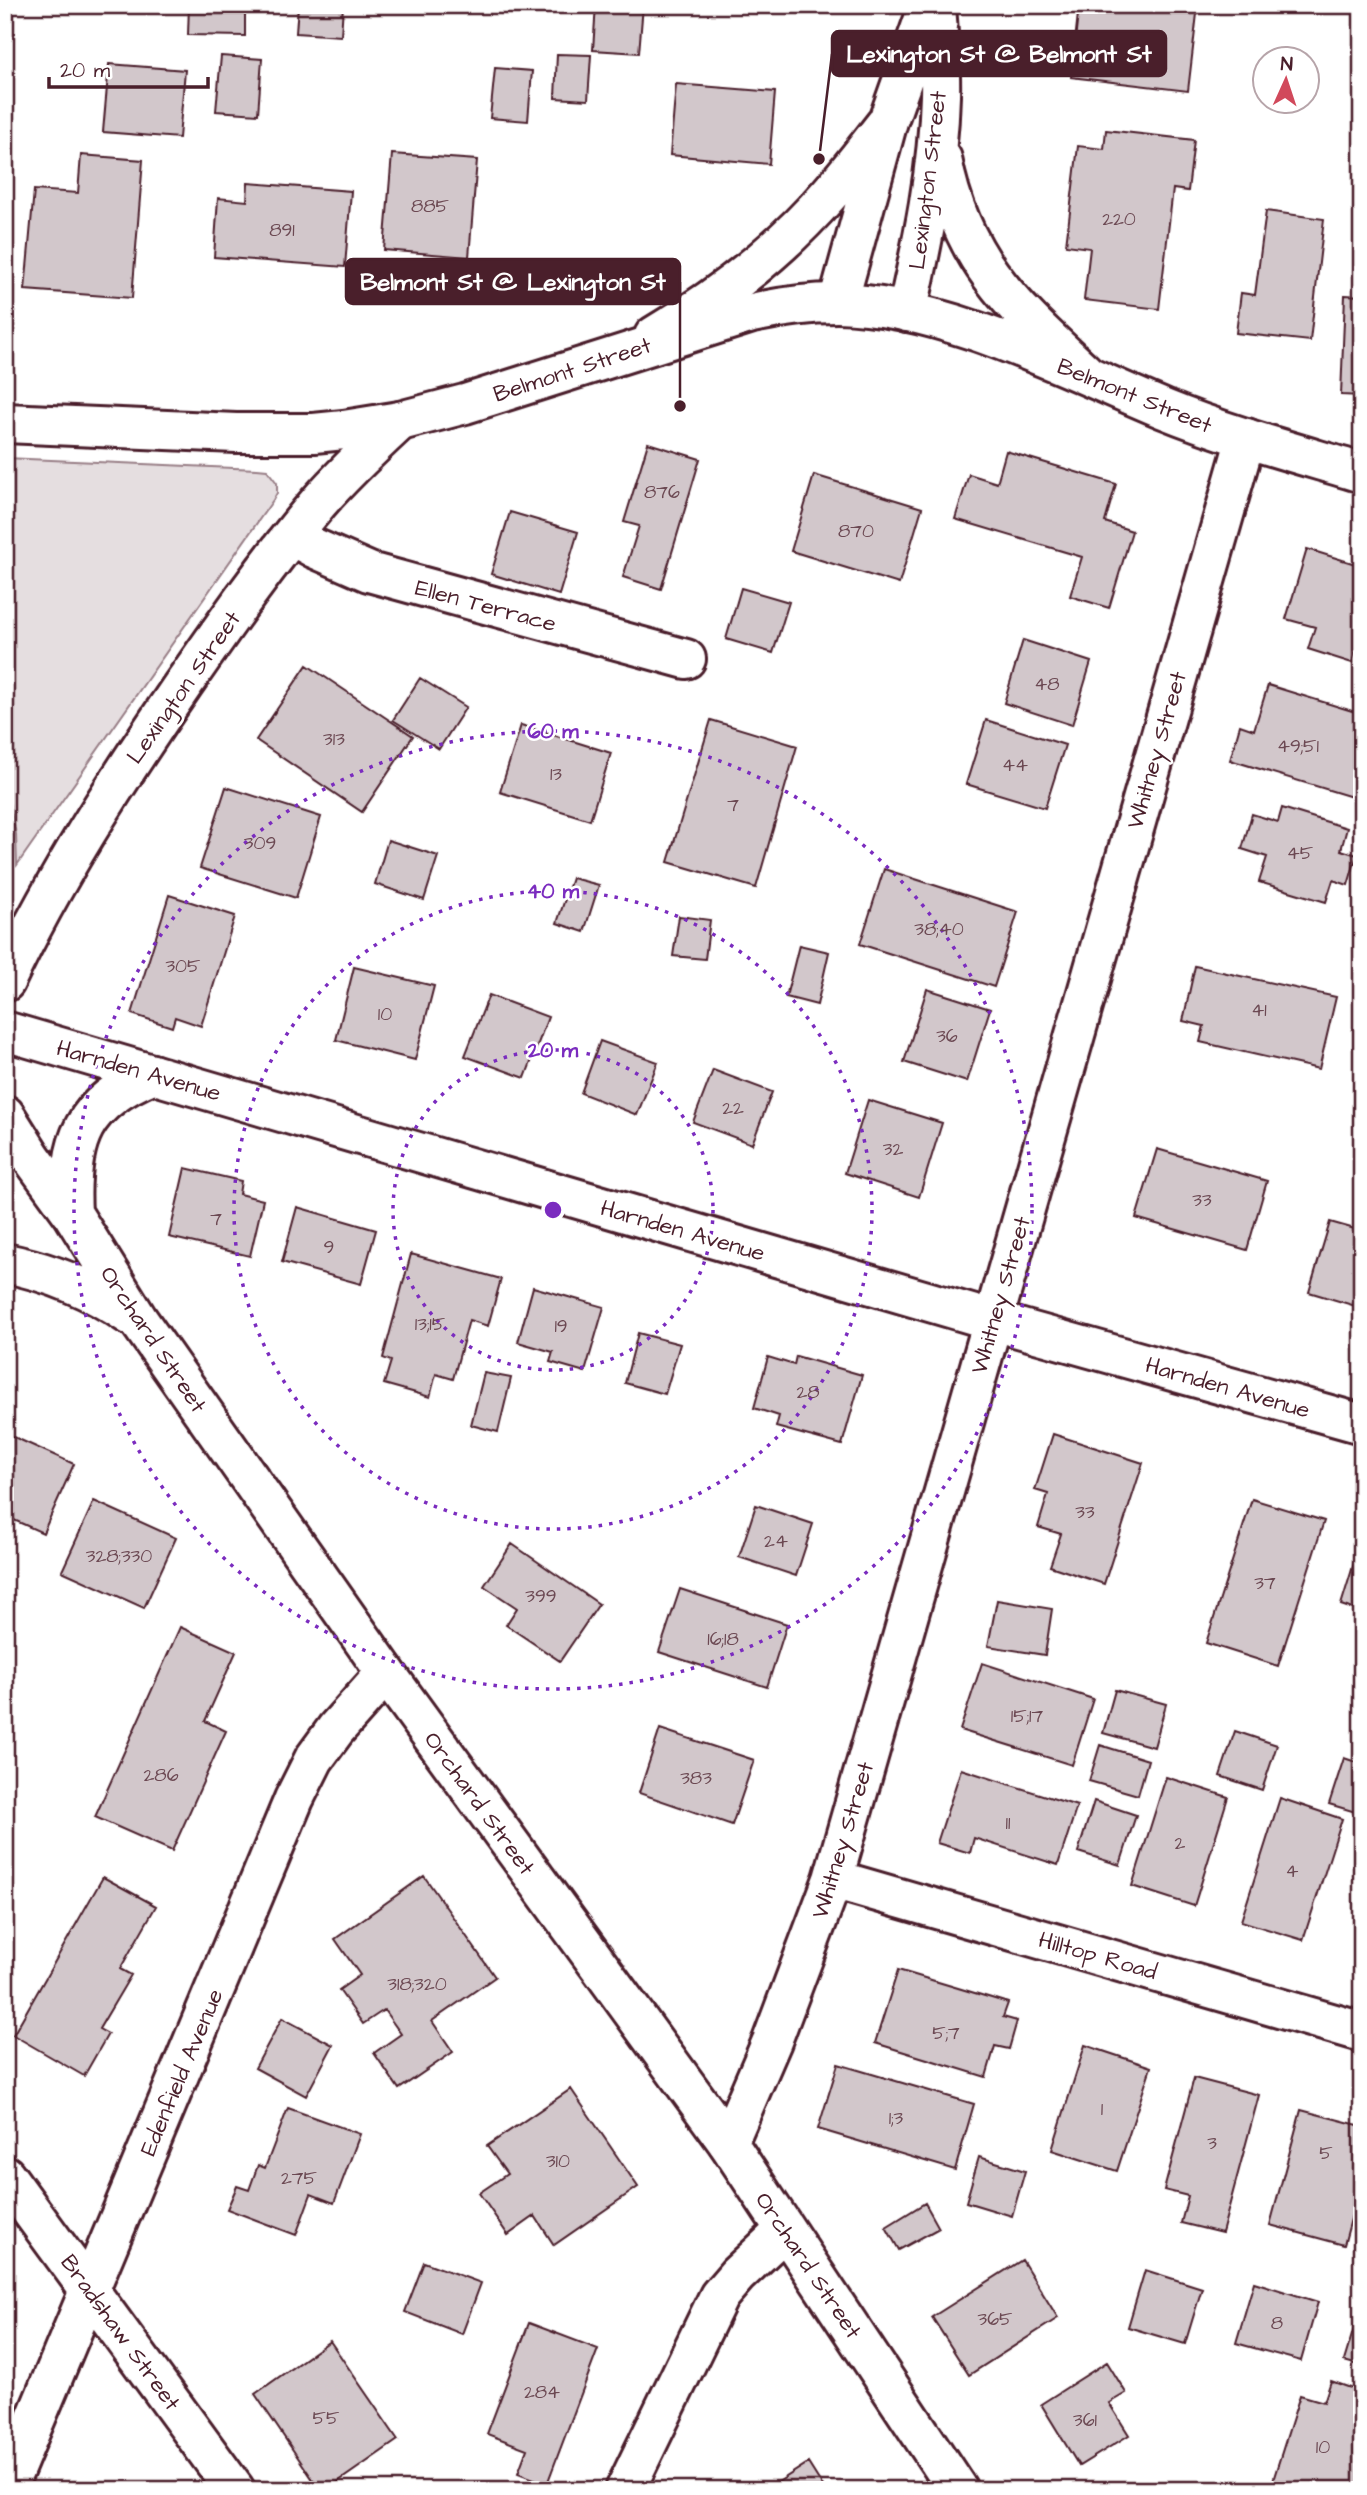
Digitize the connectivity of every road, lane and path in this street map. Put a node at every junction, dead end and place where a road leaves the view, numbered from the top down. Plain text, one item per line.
1 (929, 5) edge
2 (936, 5) edge
3 (888, 121) junction
4 (937, 136) junction
5 (838, 303) junction
6 (907, 312) junction
7 (631, 349) junction
8 (1085, 373) junction
9 (400, 421) junction
10 (5, 423) edge
11 (1246, 438) junction
12 (1362, 473) edge
13 (292, 536) junction
14 (686, 659) dead end
15 (5, 982) edge
16 (5, 1031) edge
17 (152, 1074) junction
18 (5, 1115) edge
19 (72, 1213) junction
20 (5, 1263) edge
21 (993, 1320) junction
22 (139, 1321) junction
23 (1362, 1424) edge
24 (386, 1673) junction
25 (834, 1879) junction
26 (1362, 2032) edge
27 (727, 2143) junction
28 (5, 2175) edge
29 (785, 2230) junction
30 (90, 2289) junction
31 (6, 2490) edge
32 (235, 2490) edge
33 (625, 2490) edge
34 (958, 2490) edge

1 - 3 street, Lexington Street
2 - 4 street, Lexington Street
3 - 5 street
3 - 7 street
4 - 6 street, Lexington Street
4 - 8 street
5 - 6 street, Belmont Street
5 - 7 street, Belmont Street
6 - 8 street, Belmont Street
7 - 9 street, Belmont Street
8 - 11 street, Belmont Street
9 - 10 street, Belmont Street
9 - 13 street, Lexington Street
11 - 12 street, Belmont Street
11 - 21 street, Whitney Street
13 - 14 street, Ellen Terrace
13 - 15 street, Lexington Street
16 - 17 street, Harnden Avenue
17 - 19 street
17 - 21 street, Harnden Avenue
18 - 19 street, Orchard Street
19 - 22 street, Orchard Street
20 - 22 street
21 - 23 street, Harnden Avenue
21 - 25 street, Whitney Street
22 - 24 street, Orchard Street
24 - 27 street, Orchard Street
24 - 30 street, Edenfield Avenue
25 - 26 street, Hilltop Road
25 - 27 street, Whitney Street
27 - 29 street, Orchard Street
28 - 30 street, Bradshaw Street
29 - 33 street
29 - 34 street, Orchard Street
30 - 31 street, Edenfield Avenue
30 - 32 street, Bradshaw Street

